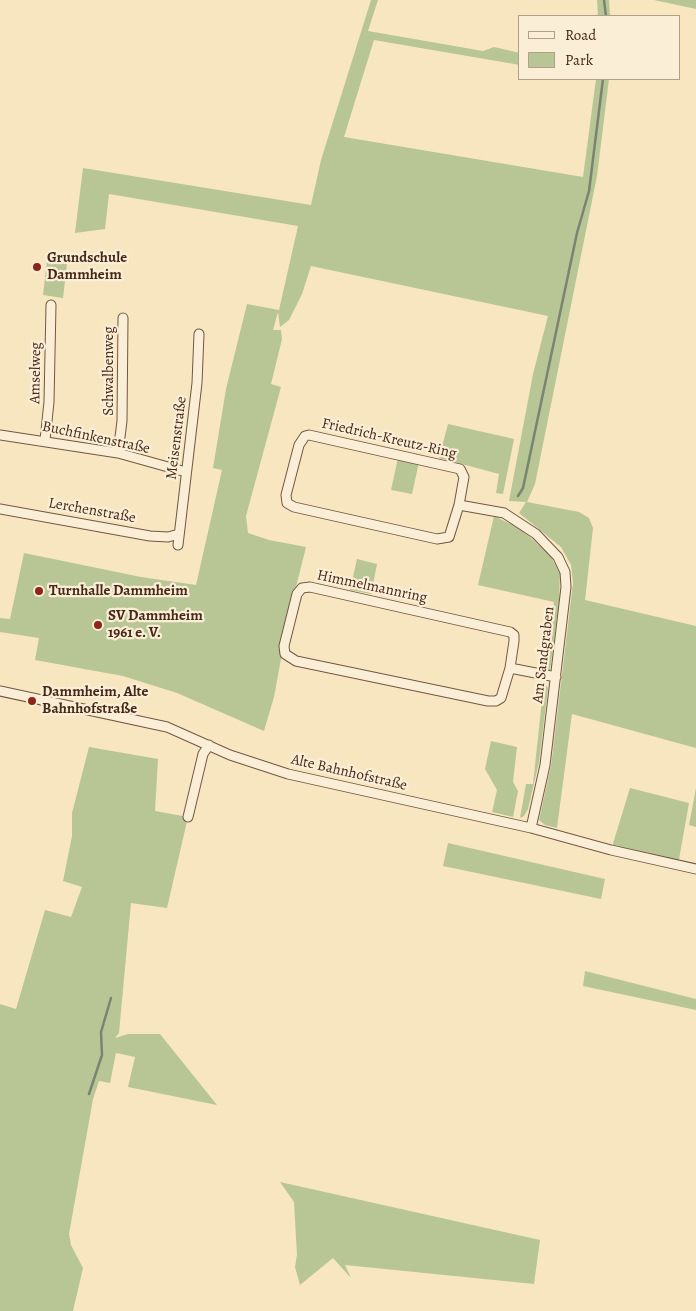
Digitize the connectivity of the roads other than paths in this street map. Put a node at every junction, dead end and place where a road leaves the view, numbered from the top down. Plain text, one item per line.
1 (51, 305) dead end
2 (123, 318) dead end
3 (199, 334) dead end
4 (0, 435) edge
5 (45, 440) junction
6 (118, 454) junction
7 (186, 472) junction
8 (459, 505) junction
9 (0, 509) edge
10 (179, 534) junction
11 (178, 545) dead end
12 (510, 668) junction
13 (556, 677) junction
14 (0, 691) edge
15 (209, 745) junction
16 (188, 818) dead end
17 (530, 828) junction
18 (696, 869) edge

1 - 5 street, Amselweg
2 - 6 street, Schwalbenweg
3 - 7 street, Meisenstraße
4 - 5 street, Buchfinkenstraße
5 - 6 street, Buchfinkenstraße
6 - 7 street, Buchfinkenstraße
7 - 10 street, Meisenstraße
8 - 8 street, Friedrich-Kreutz-Ring
8 - 13 street, Am Sandgraben
9 - 10 street, Lerchenstraße
10 - 11 street, Meisenstraße
12 - 12 street, Himmelmannring
12 - 13 street
13 - 17 street, Am Sandgraben
14 - 15 street, Alte Bahnhofstraße
15 - 16 street
15 - 17 street, Alte Bahnhofstraße
17 - 18 street, Alte Bahnhofstraße

